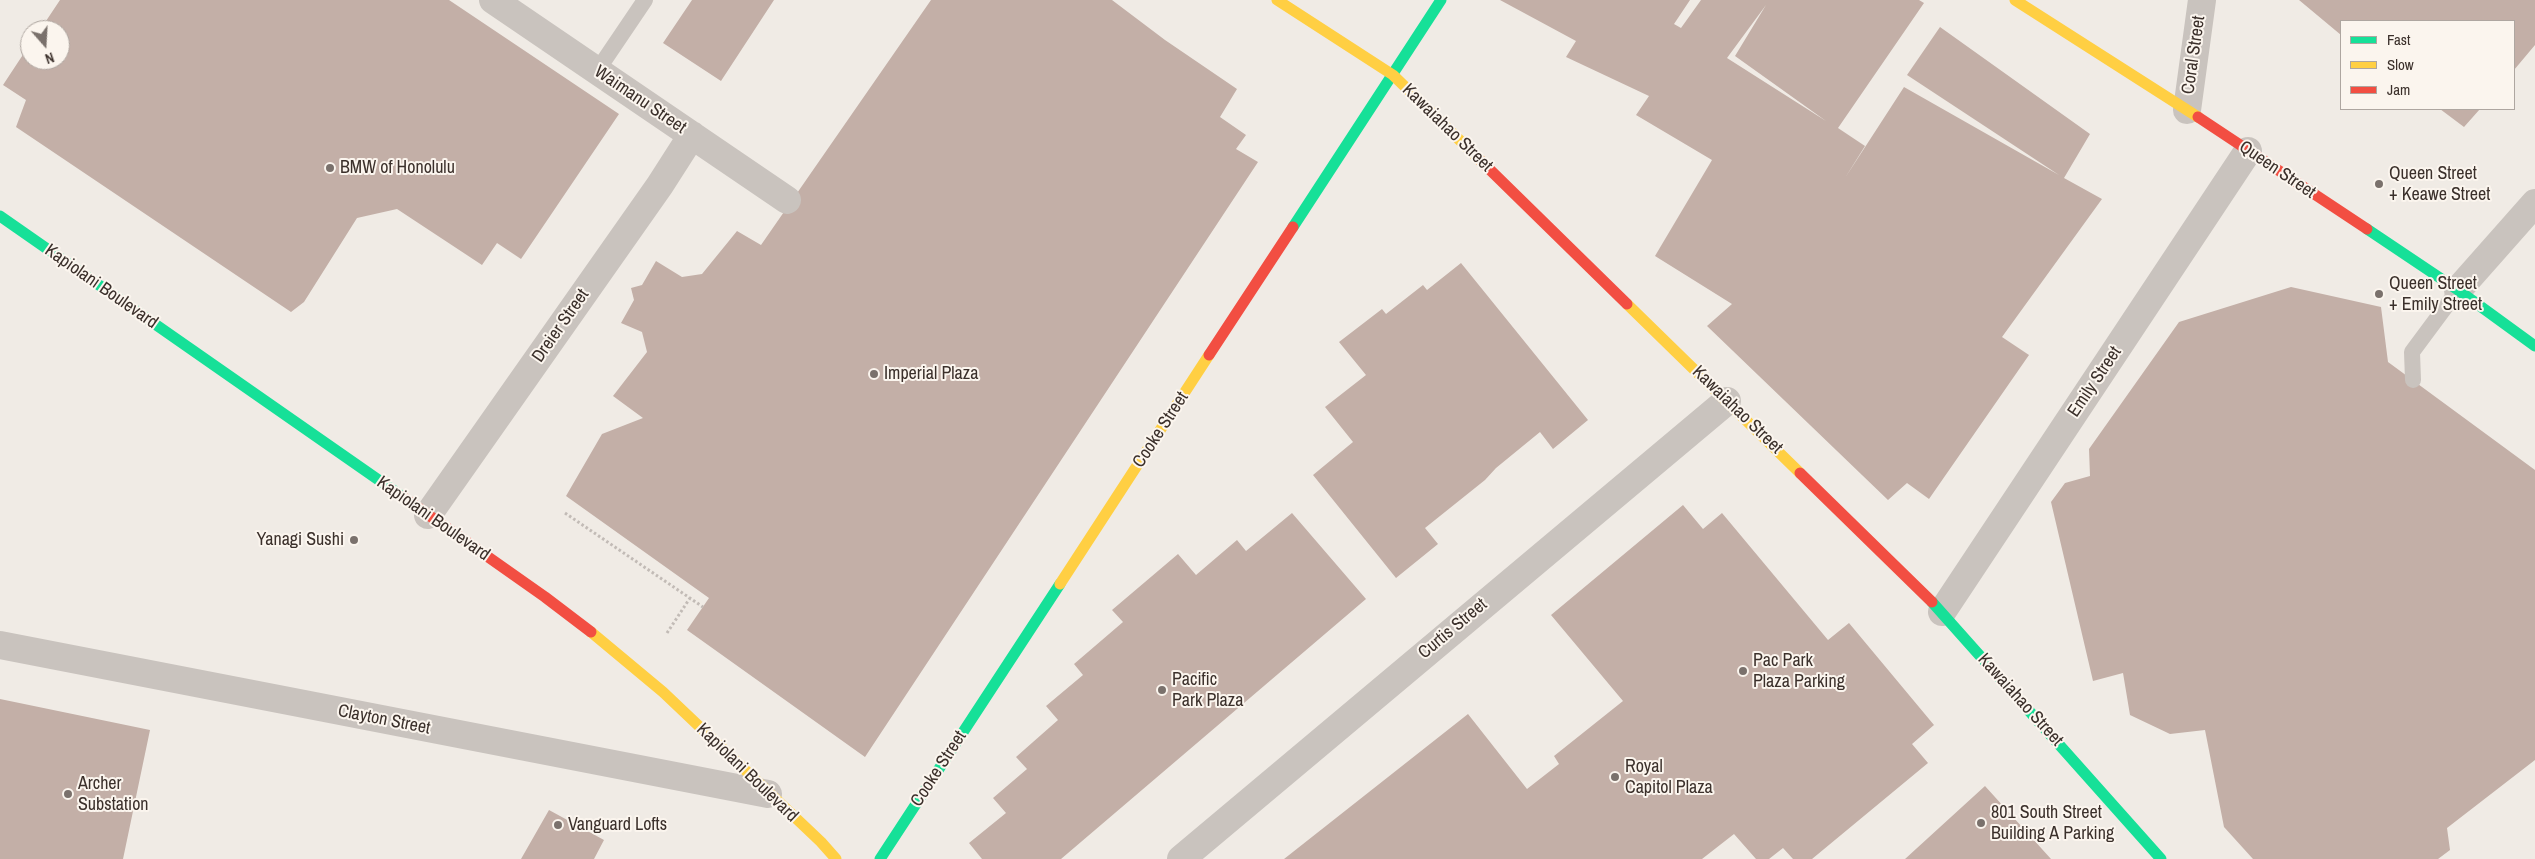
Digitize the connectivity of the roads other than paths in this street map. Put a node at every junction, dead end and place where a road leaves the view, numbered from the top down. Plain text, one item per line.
1 (493, 0) edge
2 (645, 0) edge
3 (1277, 0) edge
4 (1441, 0) edge
5 (2015, 0) edge
6 (2202, 0) edge
7 (597, 71) junction
8 (1393, 75) junction
9 (2187, 110) junction
10 (692, 135) junction
11 (2248, 151) junction
12 (788, 200) dead end
13 (2535, 203) edge
14 (0, 216) edge
15 (2458, 290) junction
16 (2535, 346) edge
17 (2413, 380) dead end
18 (1727, 401) junction
19 (428, 515) junction
20 (1942, 612) junction
21 (0, 646) edge
22 (768, 794) junction
23 (836, 859) edge
24 (880, 859) edge
25 (1181, 859) edge
26 (2161, 859) edge

1 - 7 street, Waimanu Street
2 - 7 lane
3 - 8 street, Kawaiahao Street
4 - 8 street, Cooke Street
5 - 9 street, Queen Street
6 - 9 street, Coral Street
7 - 10 street, Waimanu Street
8 - 18 street, Kawaiahao Street
8 - 24 street, Cooke Street
9 - 11 street, Queen Street
10 - 12 street, Waimanu Street
10 - 19 street, Dreier Street
11 - 15 street, Queen Street
11 - 20 street, Emily Street
13 - 15 street
14 - 19 street, Kapiolani Boulevard
15 - 16 street, Queen Street
15 - 17 lane
18 - 20 street, Kawaiahao Street
18 - 25 street, Curtis Street
19 - 22 street, Kapiolani Boulevard
20 - 26 street, Kawaiahao Street
21 - 22 street, Clayton Street
22 - 23 street, Kapiolani Boulevard

